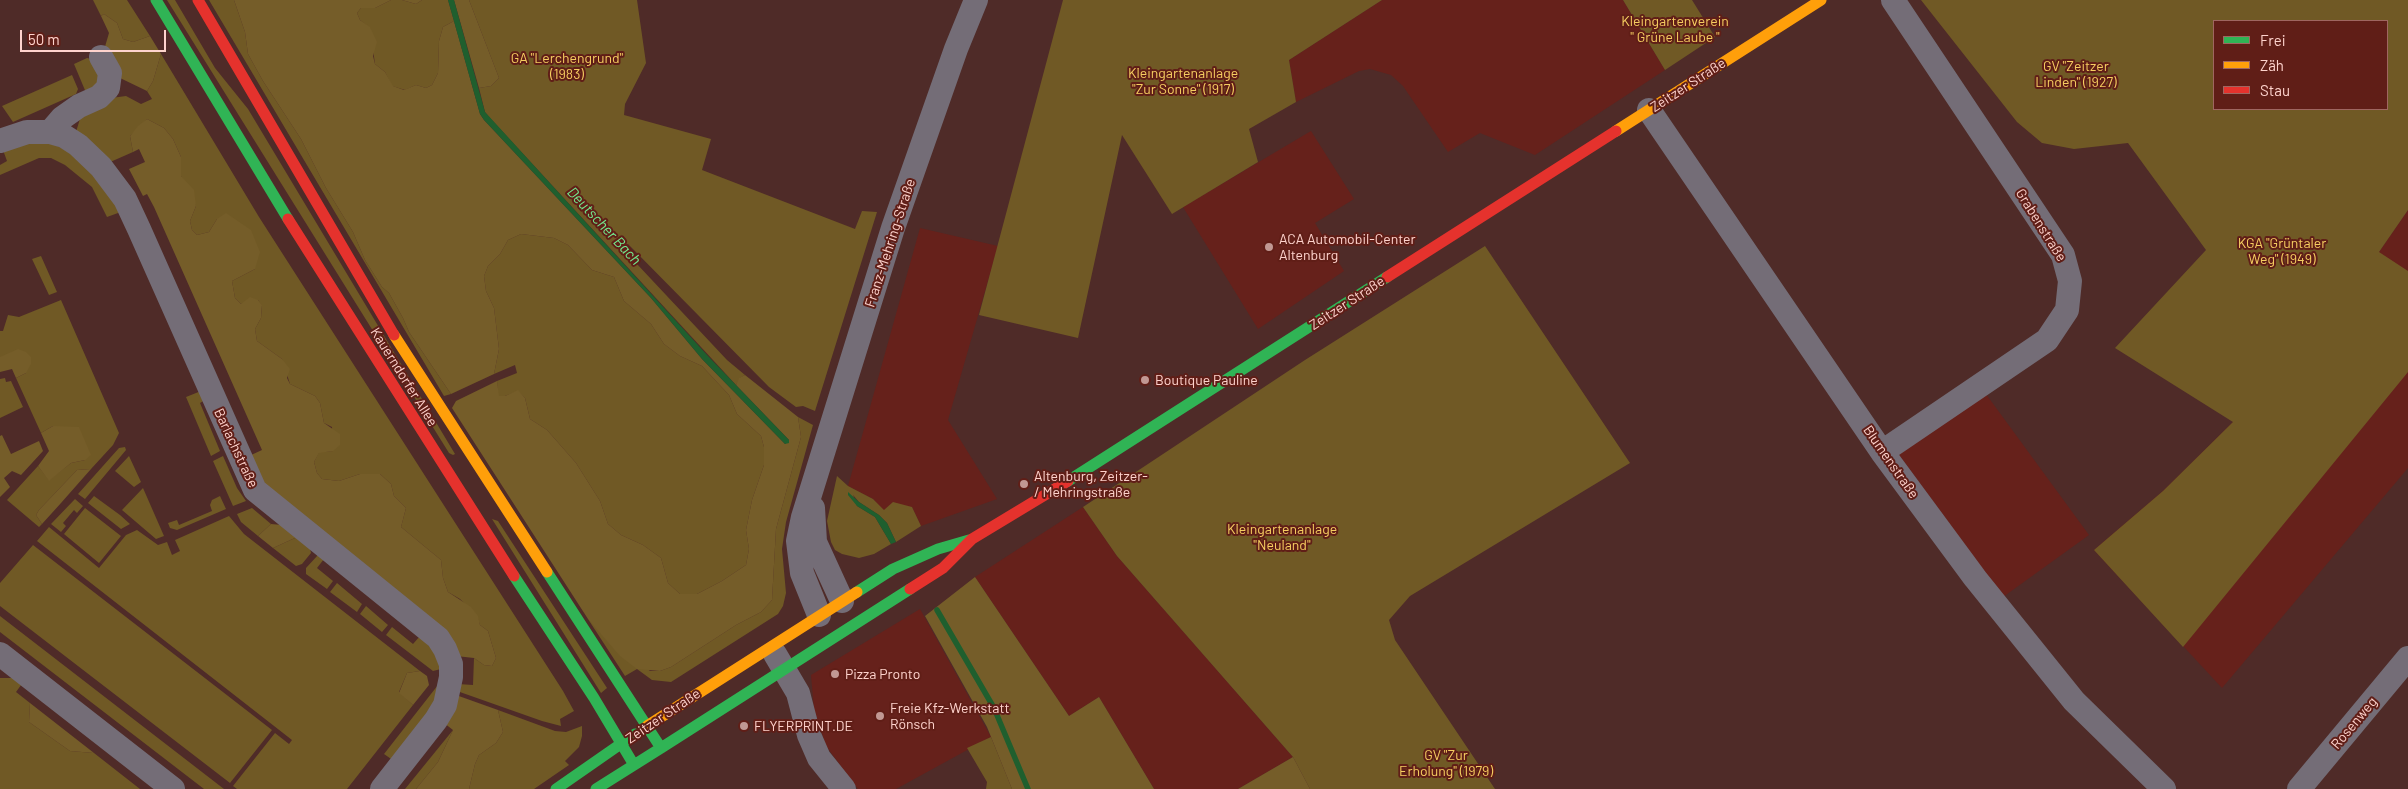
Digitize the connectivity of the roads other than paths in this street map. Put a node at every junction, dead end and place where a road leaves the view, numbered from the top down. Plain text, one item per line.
1 (156, 0) edge
2 (198, 0) edge
3 (976, 0) edge
4 (1820, 0) edge
5 (1893, 0) edge
6 (100, 57) dead end
7 (1649, 110) junction
8 (50, 132) junction
9 (0, 141) edge
10 (1882, 452) junction
11 (812, 489) junction
12 (972, 540) junction
13 (848, 613) junction
14 (826, 627) junction
15 (771, 646) junction
16 (0, 654) edge
17 (2408, 658) edge
18 (785, 670) junction
19 (647, 726) junction
20 (621, 744) junction
21 (661, 748) junction
22 (634, 765) junction
23 (173, 789) edge
24 (382, 789) edge
25 (556, 789) edge
26 (596, 789) edge
27 (844, 789) edge
28 (2164, 789) edge
29 (2299, 789) edge

1 - 20 main road, Kauerndorfer Allee
2 - 19 main road, Kauerndorfer Allee
3 - 11 street, Franz-Mehring-Straße
4 - 7 main road, Zeitzer Straße
5 - 10 street, Grabenstraße
6 - 8 street
7 - 10 street, Blumenstraße
7 - 12 main road, Zeitzer Straße
8 - 9 street, Barlachstraße
8 - 24 street, Barlachstraße
10 - 28 street, Blumenstraße
11 - 13 street, Franz-Mehring-Straße
11 - 14 street, Franz-Mehring-Straße
12 - 13 main road, Zeitzer Straße
12 - 13 main road, Zeitzer Straße
13 - 14 main road, Zeitzer Straße
13 - 14 main road, Zeitzer Straße
14 - 15 main road, Zeitzer Straße
14 - 18 main road, Zeitzer Straße
15 - 18 street
15 - 19 main road, Zeitzer Straße
16 - 23 street
17 - 29 street, Rosenweg
18 - 21 main road, Zeitzer Straße
18 - 27 street
19 - 20 main road, Zeitzer Straße
19 - 21 main road, Kauerndorfer Allee
20 - 22 main road, Kauerndorfer Allee
20 - 25 main road, Zeitzer Straße
21 - 22 main road, Zeitzer Straße
22 - 26 main road, Zeitzer Straße

